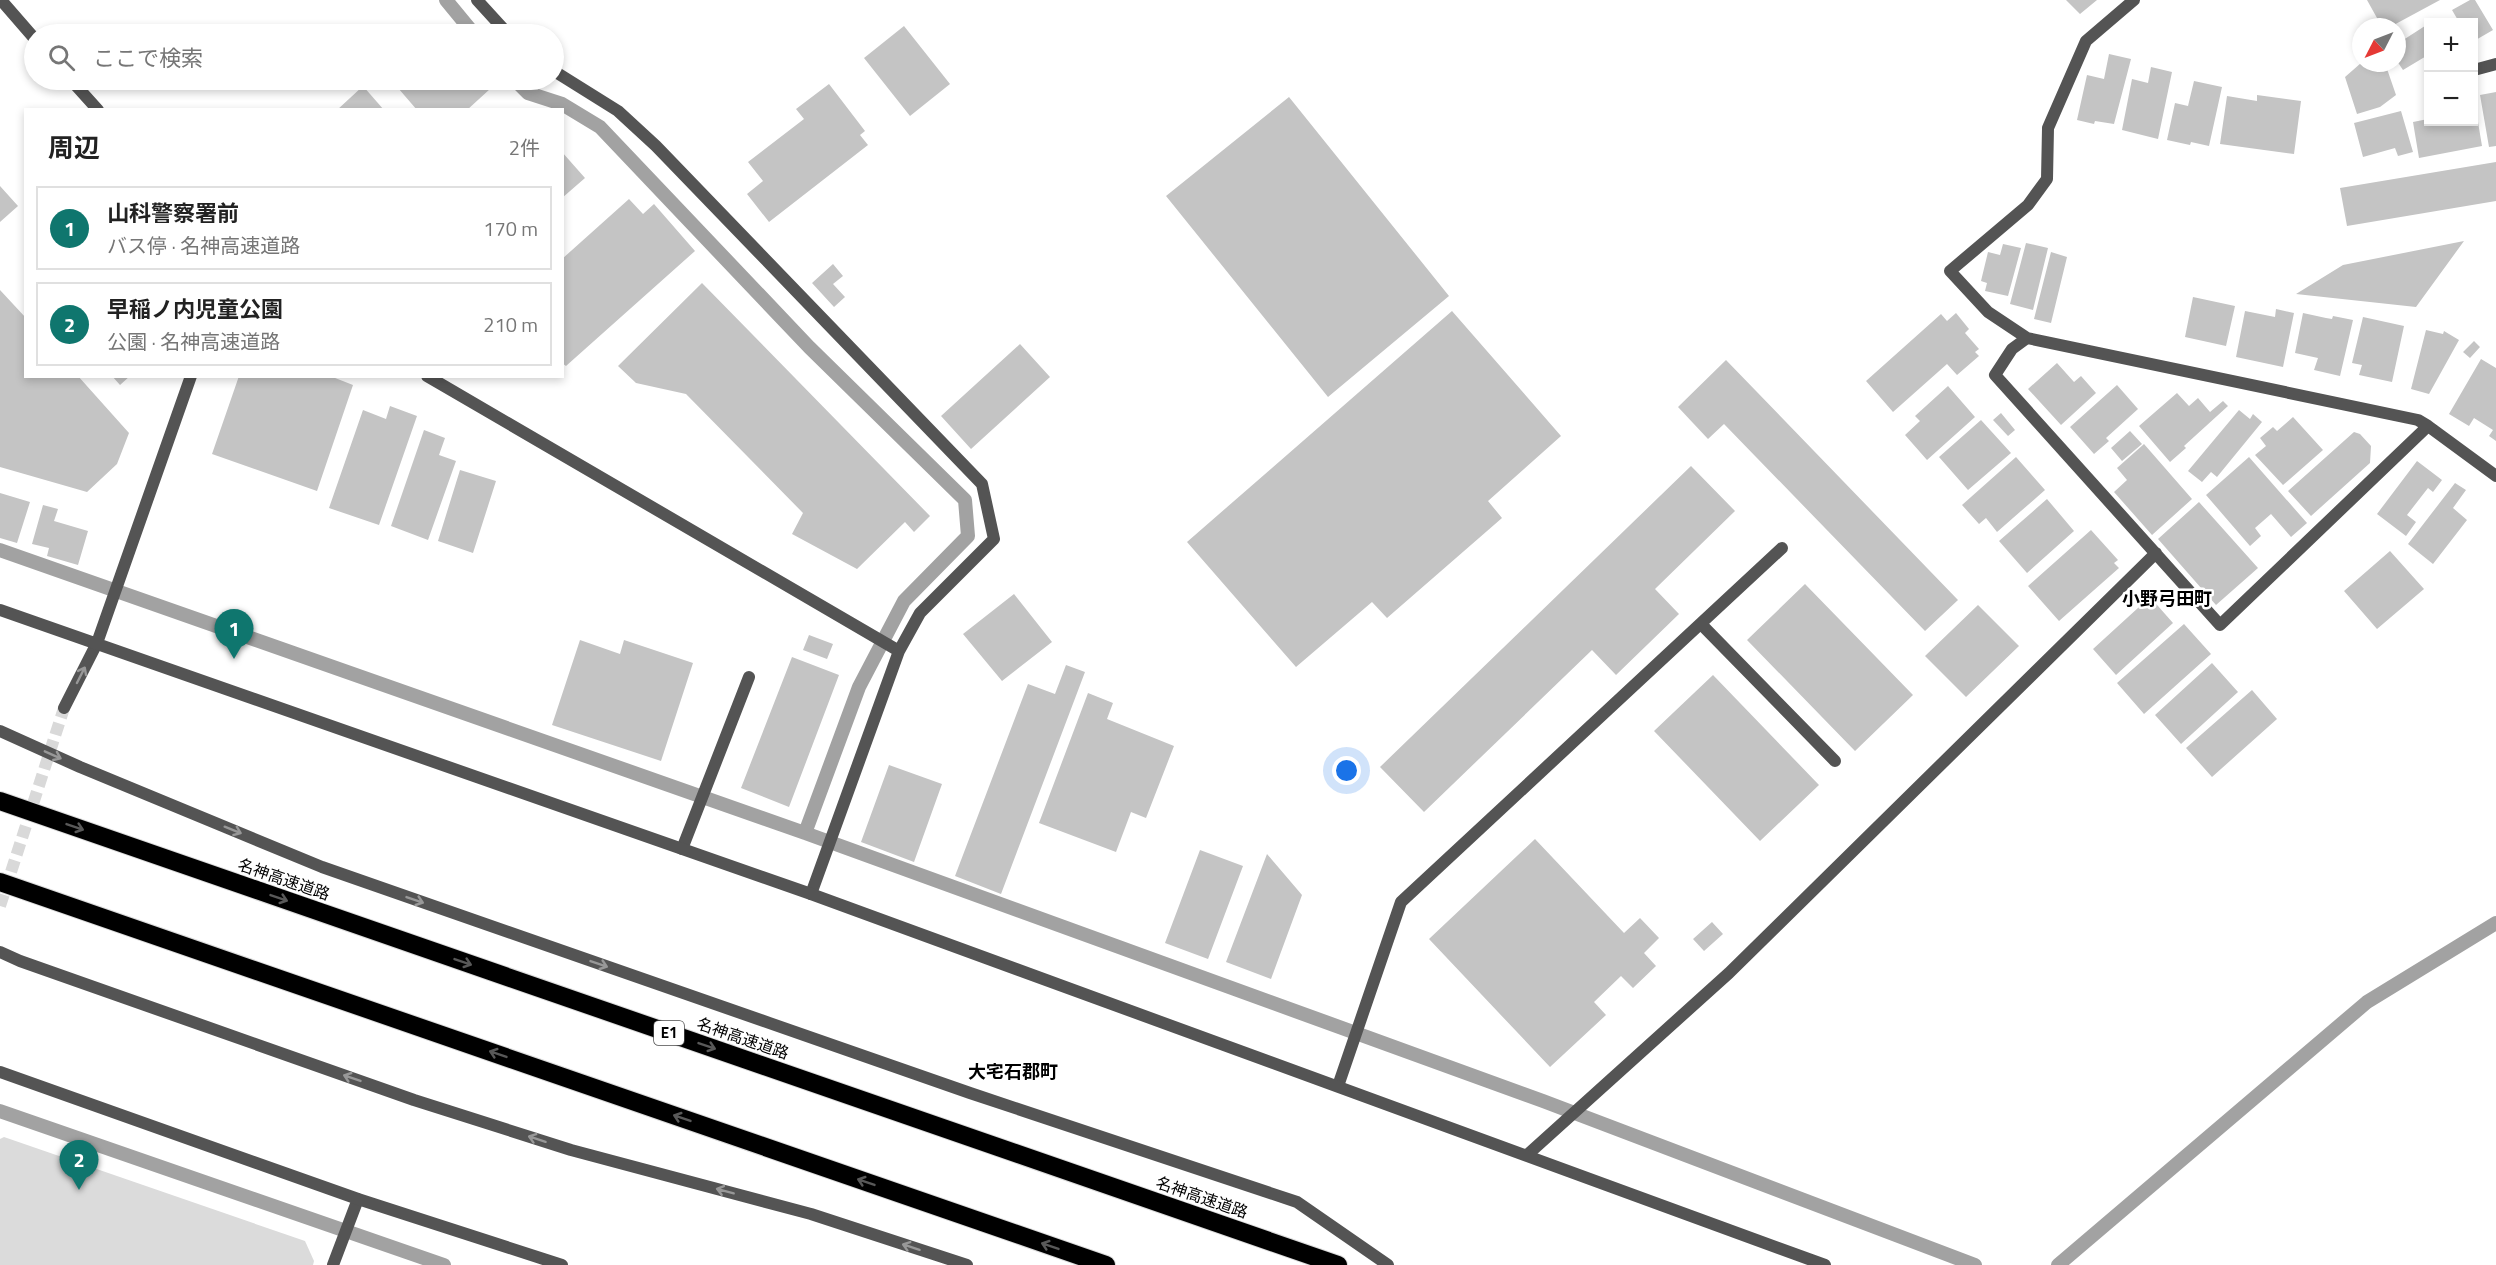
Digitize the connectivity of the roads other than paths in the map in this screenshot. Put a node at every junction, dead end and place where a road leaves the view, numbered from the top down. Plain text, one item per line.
1 (1, 0) edge
2 (477, 0) edge
3 (2134, 0) edge
4 (499, 24) edge
5 (24, 26) edge
6 (2496, 64) edge
7 (2478, 69) edge
8 (564, 76) edge
9 (81, 90) edge
10 (96, 108) edge
11 (2027, 338) junction
12 (190, 378) edge
13 (430, 378) edge
14 (2428, 426) junction
15 (2496, 476) edge
16 (1782, 548) dead end
17 (2156, 553) junction
18 (0, 610) edge
19 (1701, 624) junction
20 (97, 643) junction
21 (899, 651) junction
22 (749, 677) dead end
23 (64, 708) tunnel mouth
24 (0, 731) edge
25 (1835, 761) dead end
26 (0, 801) edge
27 (682, 849) junction
28 (0, 882) edge
29 (811, 894) junction
30 (0, 952) edge
31 (0, 1072) edge
32 (1338, 1086) junction
33 (1527, 1155) junction
34 (358, 1199) junction
35 (333, 1265) edge
36 (562, 1265) edge
37 (967, 1265) edge
38 (1106, 1265) edge
39 (1338, 1265) edge
40 (1388, 1265) edge
41 (1825, 1265) edge

1 - 5 street
2 - 4 street
3 - 11 street
6 - 7 street
8 - 21 street
9 - 10 street
11 - 14 street
11 - 17 street
12 - 20 street
13 - 21 street
14 - 15 street
14 - 17 street
16 - 19 street
17 - 33 street
18 - 20 street
19 - 25 street
19 - 32 street
23 -> 20 street
20 - 27 street
21 - 29 street
22 - 27 street
24 -> 40 street
26 -> 39 highway, 名神高速道路 / E1
27 - 29 street
38 -> 28 highway
29 - 32 street
37 -> 30 street
31 - 34 street
32 - 33 street
33 - 41 street
34 - 35 street
34 - 36 street

